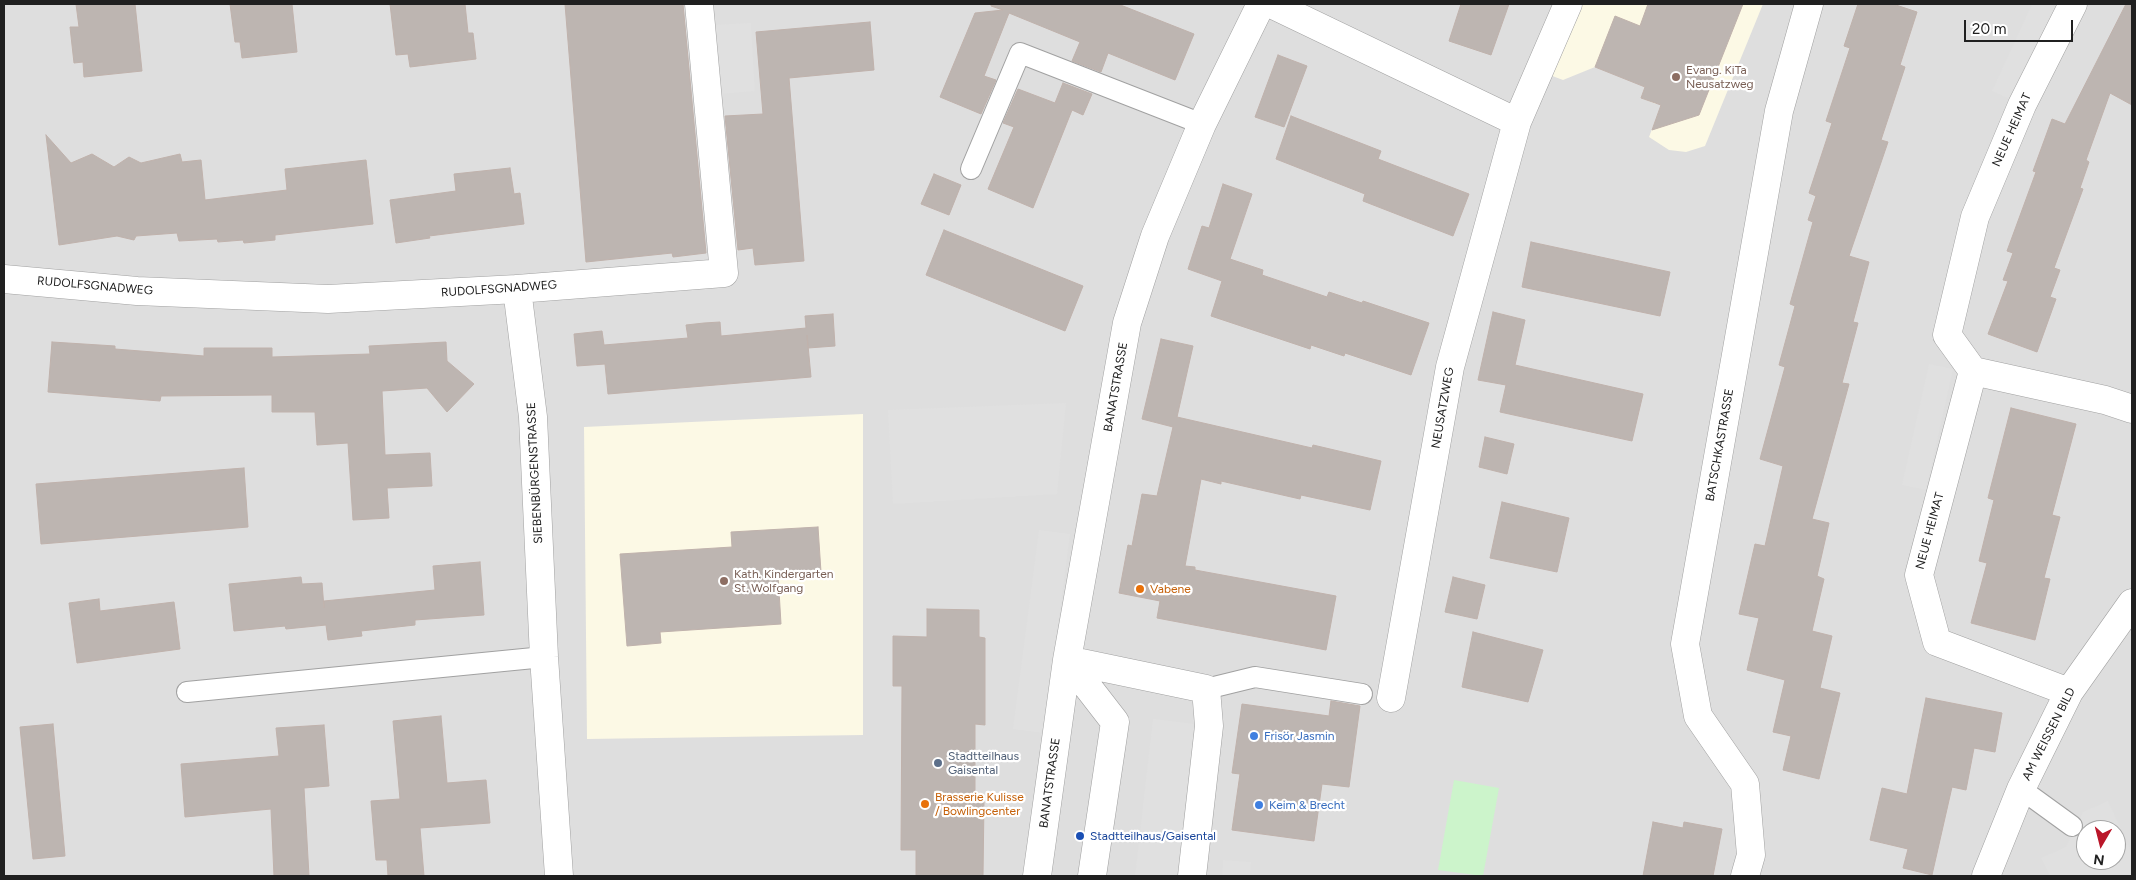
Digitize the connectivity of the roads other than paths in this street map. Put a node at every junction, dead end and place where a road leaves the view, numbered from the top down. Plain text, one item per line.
1 (700, 4) edge
2 (1261, 4) edge
3 (1271, 4) edge
4 (1568, 4) edge
5 (1809, 4) edge
6 (2073, 4) edge
7 (1517, 122) junction
8 (1202, 124) junction
9 (971, 169) dead end
10 (4, 279) edge
11 (517, 289) junction
12 (1974, 371) junction
13 (2132, 409) edge
14 (2132, 603) edge
15 (544, 657) junction
16 (1067, 660) junction
17 (1206, 689) junction
18 (187, 692) dead end
19 (2069, 692) junction
20 (1362, 694) dead end
21 (1391, 698) dead end
22 (2021, 789) junction
23 (2072, 826) dead end
24 (559, 876) edge
25 (1037, 876) edge
26 (1092, 876) edge
27 (1192, 876) edge
28 (1745, 876) edge
29 (1986, 876) edge

1 - 11 street, RUDOLFSGNADWEG
2 - 8 street, BANATSTRASSE
3 - 7 street
4 - 7 street, NEUSATZWEG
5 - 28 street, BATSCHKASTRASSE
6 - 12 street, NEUE HEIMAT
7 - 21 street, NEUSATZWEG
8 - 9 lane
8 - 16 street, BANATSTRASSE
10 - 11 street, RUDOLFSGNADWEG
11 - 15 street, SIEBENBÜRGENSTRASSE
12 - 13 street
12 - 19 street, NEUE HEIMAT
14 - 19 street, AM WEISSEN BILD
15 - 18 lane
15 - 24 street, SIEBENBÜRGENSTRASSE
16 - 17 street
16 - 25 street, BANATSTRASSE
16 - 26 street
17 - 20 lane
17 - 27 street
19 - 22 street, AM WEISSEN BILD
22 - 23 lane
22 - 29 street, AM WEISSEN BILD

